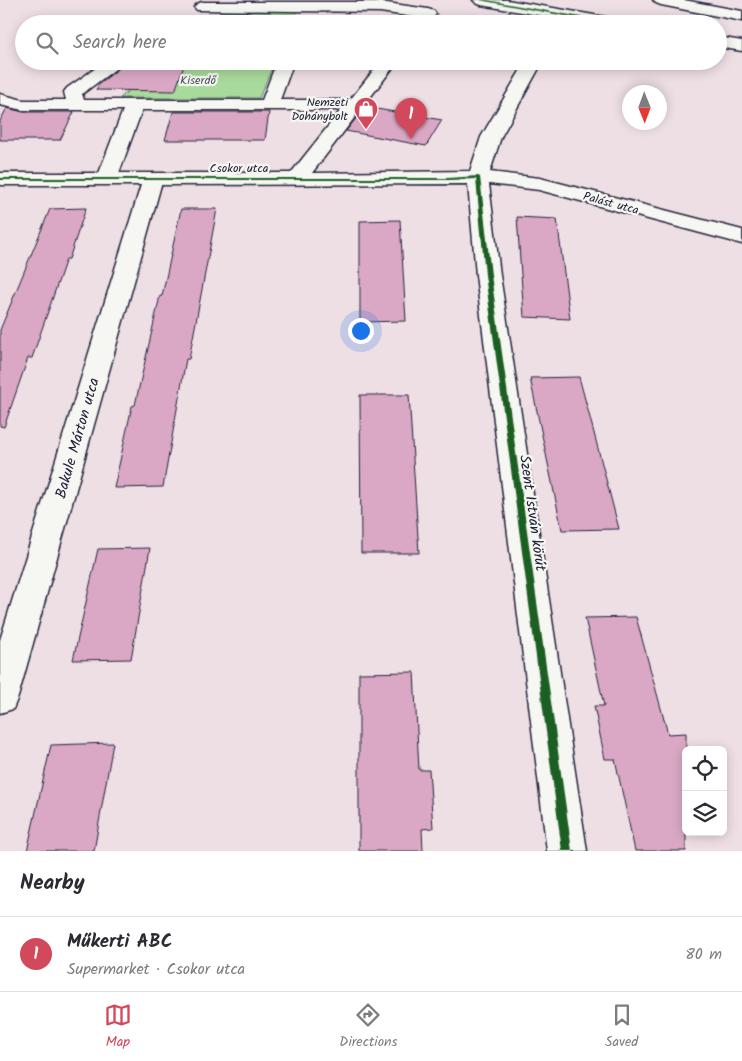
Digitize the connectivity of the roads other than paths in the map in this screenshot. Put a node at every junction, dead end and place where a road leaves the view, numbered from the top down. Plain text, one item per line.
1 (439, 0) edge
2 (481, 0) edge
3 (661, 0) edge
4 (202, 7) dead end
5 (308, 7) junction
6 (305, 15) edge
7 (409, 15) edge
8 (427, 15) edge
9 (543, 15) edge
10 (742, 16) edge
11 (727, 44) edge
12 (742, 46) edge
13 (105, 70) edge
14 (282, 70) edge
15 (383, 70) edge
16 (530, 70) edge
17 (0, 99) edge
18 (76, 104) junction
19 (135, 104) junction
20 (269, 104) junction
21 (356, 105) junction
22 (478, 177) junction
23 (153, 178) junction
24 (0, 179) edge
25 (108, 179) junction
26 (297, 179) junction
27 (742, 237) edge
28 (0, 697) edge
29 (567, 851) edge

1 - 8 street
2 - 9 street
3 - 10 street
4 - 5 street
5 - 6 street
5 - 7 street
11 - 12 street
13 - 18 street
14 - 20 street
15 - 21 street
16 - 22 street, Szent István körút
17 - 18 street
18 - 19 street
19 - 20 street
19 - 25 street
20 - 21 street
21 - 26 street
22 - 26 street, Csokor utca
22 - 27 street, Palást utca
22 - 29 street, Szent István körút
23 - 25 street, Csokor utca
23 - 26 street, Csokor utca
23 - 28 street, Bakule Márton utca
24 - 25 street, Csokor utca

